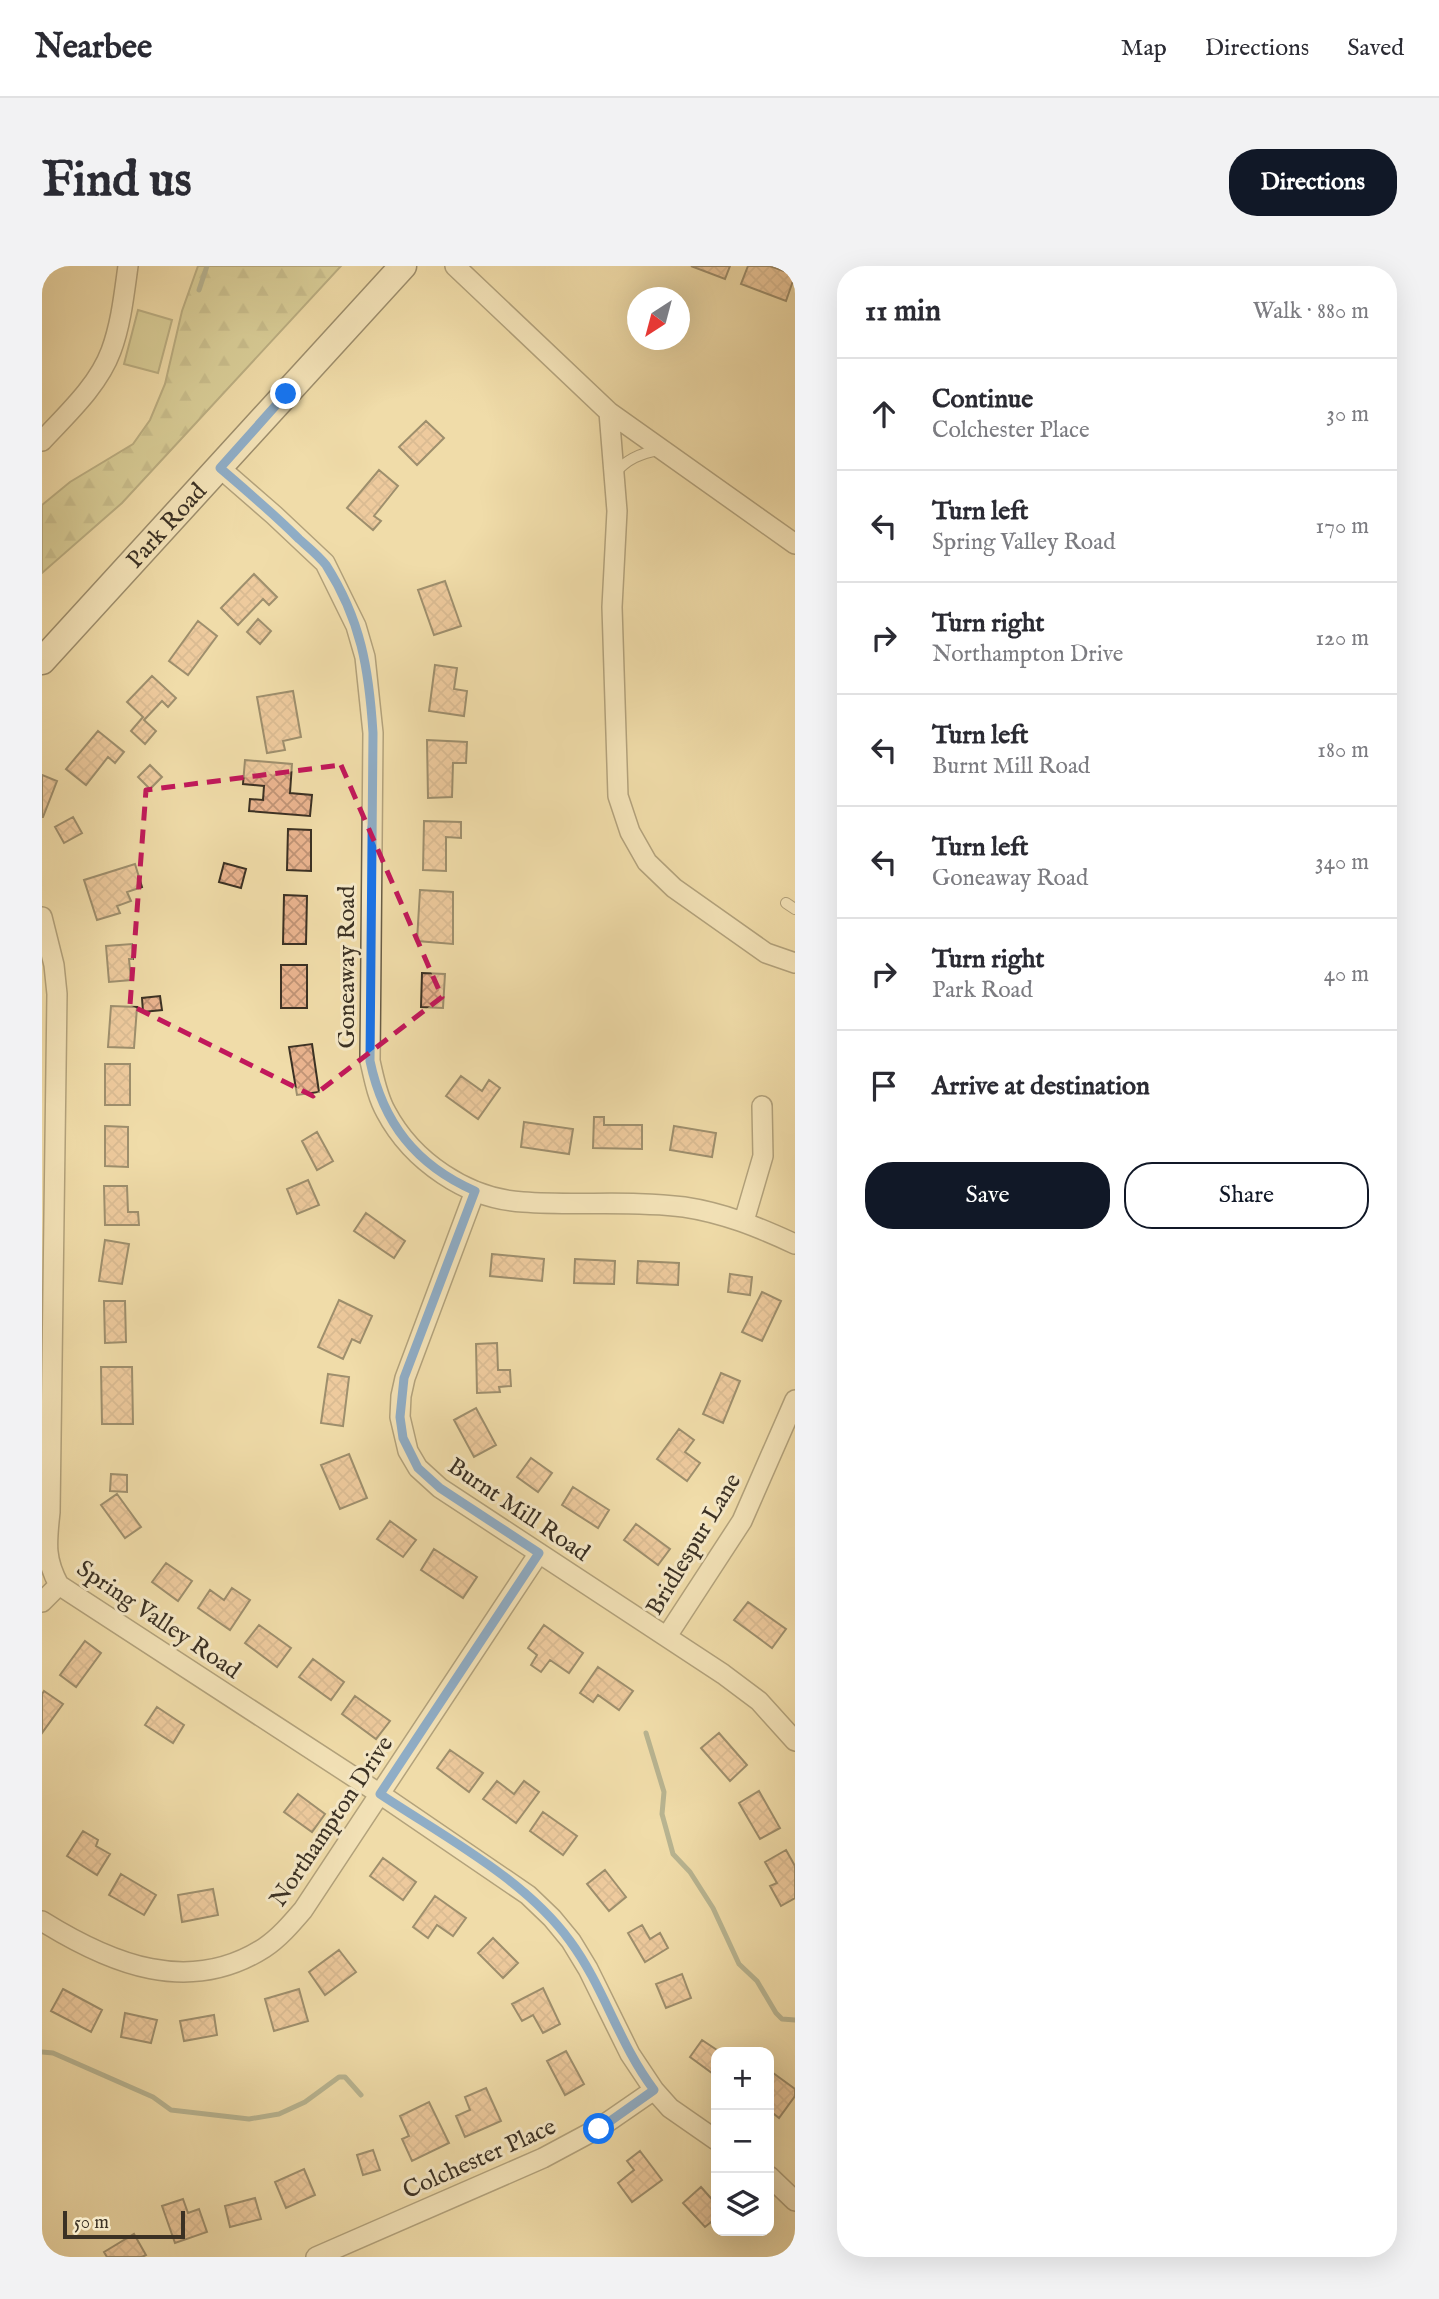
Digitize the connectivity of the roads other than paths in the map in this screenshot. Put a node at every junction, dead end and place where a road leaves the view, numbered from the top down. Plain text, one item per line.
1 (128, 266) edge
2 (403, 266) edge
3 (455, 266) edge
4 (609, 412) junction
5 (42, 441) edge
6 (663, 450) junction
7 (220, 468) junction
8 (614, 474) junction
9 (795, 544) edge
10 (42, 661) edge
11 (42, 917) edge
12 (795, 963) edge
13 (762, 1106) dead end
14 (475, 1191) junction
15 (744, 1221) junction
16 (795, 1244) edge
17 (795, 1400) edge
18 (539, 1553) junction
19 (59, 1585) junction
20 (42, 1602) edge
21 (667, 1636) junction
22 (795, 1741) edge
23 (380, 1794) junction
24 (42, 1921) edge
25 (654, 2090) junction
26 (711, 2137) edge
27 (774, 2181) edge
28 (795, 2201) edge
29 (316, 2257) edge

1 - 5 street
2 - 7 main road, Park Road
3 - 4 street
4 - 6 street
4 - 8 street
6 - 8 lane
6 - 9 street
7 - 10 main road, Park Road
7 - 14 street, Goneaway Road
8 - 12 street
11 - 19 street, Spring Valley Road
13 - 15 street
14 - 15 street, Goneaway Road
14 - 18 street, Burnt Mill Road
15 - 16 street, Goneaway Road
17 - 21 street, Bridlespur Lane
18 - 21 street, Burnt Mill Road
18 - 23 street, Northampton Drive
19 - 20 street
19 - 23 street, Spring Valley Road
21 - 22 street, Burnt Mill Road
23 - 24 street, Northampton Drive
23 - 25 street, Spring Valley Road
25 - 26 street, Spring Valley Road
25 - 29 street, Colchester Place
27 - 28 street

